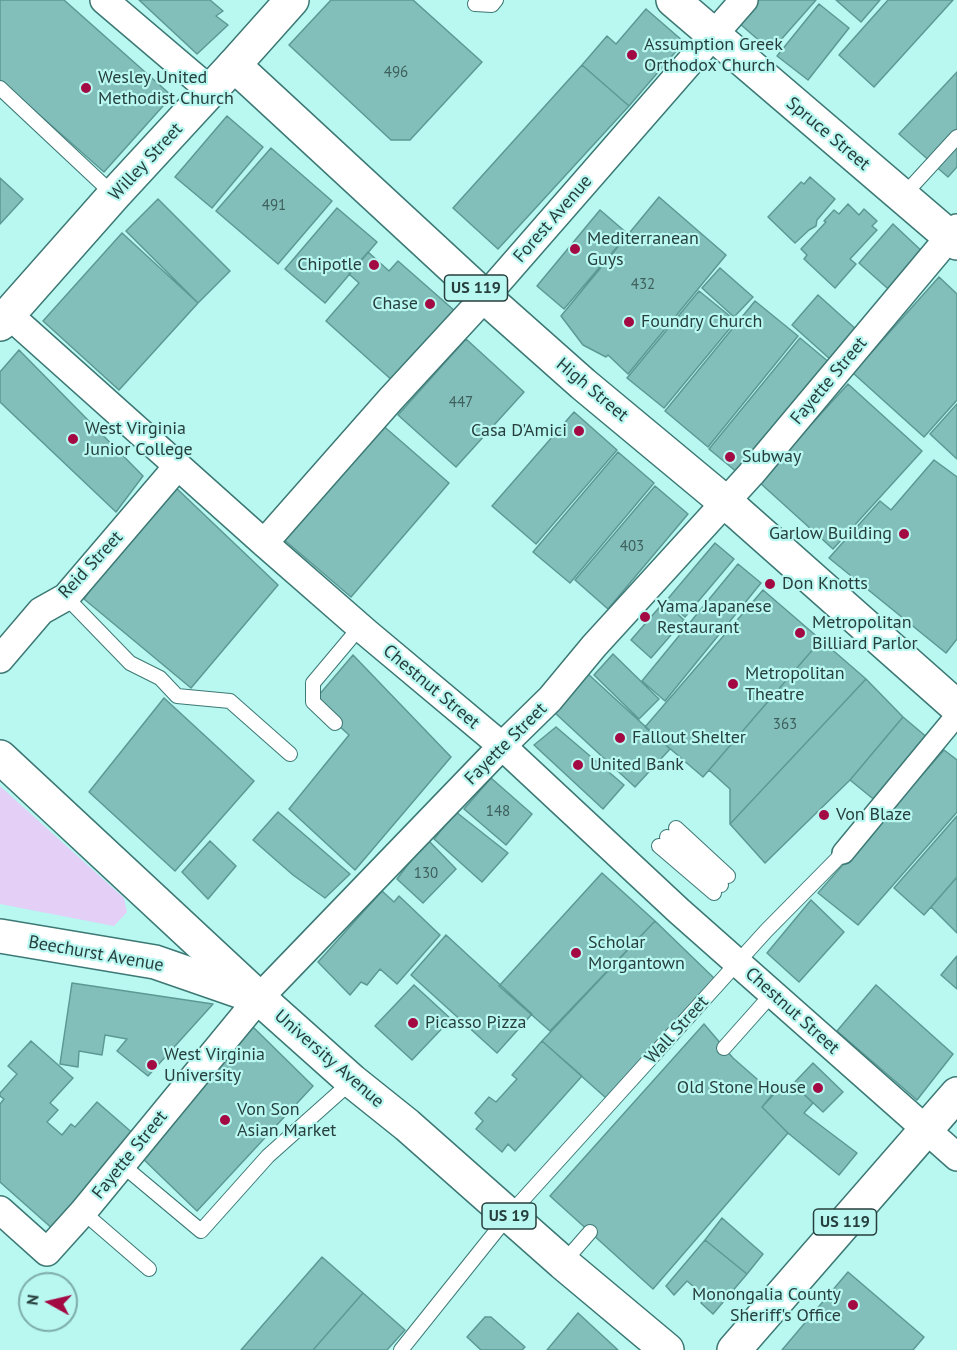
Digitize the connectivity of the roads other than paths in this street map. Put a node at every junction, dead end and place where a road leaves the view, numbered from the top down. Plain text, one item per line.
1 (104, 0) edge
2 (292, 0) edge
3 (496, 0) edge
4 (673, 0) edge
5 (744, 0) edge
6 (476, 2) edge
7 (712, 35) junction
8 (234, 65) junction
9 (0, 88) edge
10 (211, 91) junction
11 (957, 137) edge
12 (114, 195) junction
13 (902, 197) junction
14 (954, 236) edge
15 (485, 297) junction
16 (5, 319) edge
17 (177, 467) junction
18 (726, 502) junction
19 (264, 543) junction
20 (66, 597) junction
21 (360, 627) junction
22 (0, 659) edge
23 (957, 707) edge
24 (957, 715) edge
25 (335, 723) dead end
26 (502, 746) junction
27 (290, 754) dead end
28 (0, 757) edge
29 (667, 837) joint
30 (843, 853) joint
31 (0, 936) edge
32 (737, 963) junction
33 (772, 994) junction
34 (259, 998) junction
35 (724, 1048) dead end
36 (352, 1082) junction
37 (957, 1095) edge
38 (926, 1129) junction
39 (957, 1157) edge
40 (122, 1164) junction
41 (0, 1210) edge
42 (83, 1212) junction
43 (509, 1215) junction
44 (590, 1232) dead end
45 (563, 1263) junction
46 (149, 1269) dead end
47 (401, 1350) edge
48 (667, 1350) edge
49 (734, 1350) edge

1 - 10 street
2 - 8 main road, Willey Street
3 - 6 lane
4 - 7 main road, Spruce Street
5 - 7 street, Forest Avenue
7 - 13 main road, Spruce Street
7 - 15 street, Forest Avenue
8 - 10 main road, Willey Street
8 - 15 main road, High Street / US 119
9 - 12 lane
10 - 12 main road, Willey Street
11 - 13 lane
12 - 16 main road, Willey Street
13 - 14 main road, Spruce Street
14 - 18 street, Fayette Street
15 - 18 main road, High Street / US 119
15 - 19 street, Forest Avenue
16 - 17 street, Chestnut Street
17 - 19 street, Chestnut Street
17 - 20 street, Reid Street
18 - 23 main road, High Street / US 119
18 - 26 street, Fayette Street
19 - 21 street, Chestnut Street
20 - 22 street, Reid Street
20 - 27 lane
21 - 25 lane
21 - 26 street, Chestnut Street
24 - 30 street, Wall Street
26 - 32 street, Chestnut Street
26 - 34 street, Fayette Street
28 - 34 main road, University Avenue
29 - 29 lane
30 - 32 lane, Wall Street
31 - 34 main road, Beechurst Avenue / US 19
32 - 33 street, Chestnut Street
32 - 43 lane, Wall Street
33 - 35 lane
33 - 38 street, Chestnut Street
34 - 36 main road, University Avenue / US 19
34 - 40 street, Fayette Street
36 - 40 lane
36 - 43 main road, University Avenue / US 19
37 - 38 main road, US 119
38 - 39 street, Chestnut Street
38 - 49 main road, US 119
40 - 42 street, Fayette Street
41 - 42 street, Fayette Street
42 - 46 lane
43 - 45 main road, University Avenue / US 19
43 - 47 lane, Wall Street
44 - 45 lane
45 - 48 main road, University Avenue / US 19

